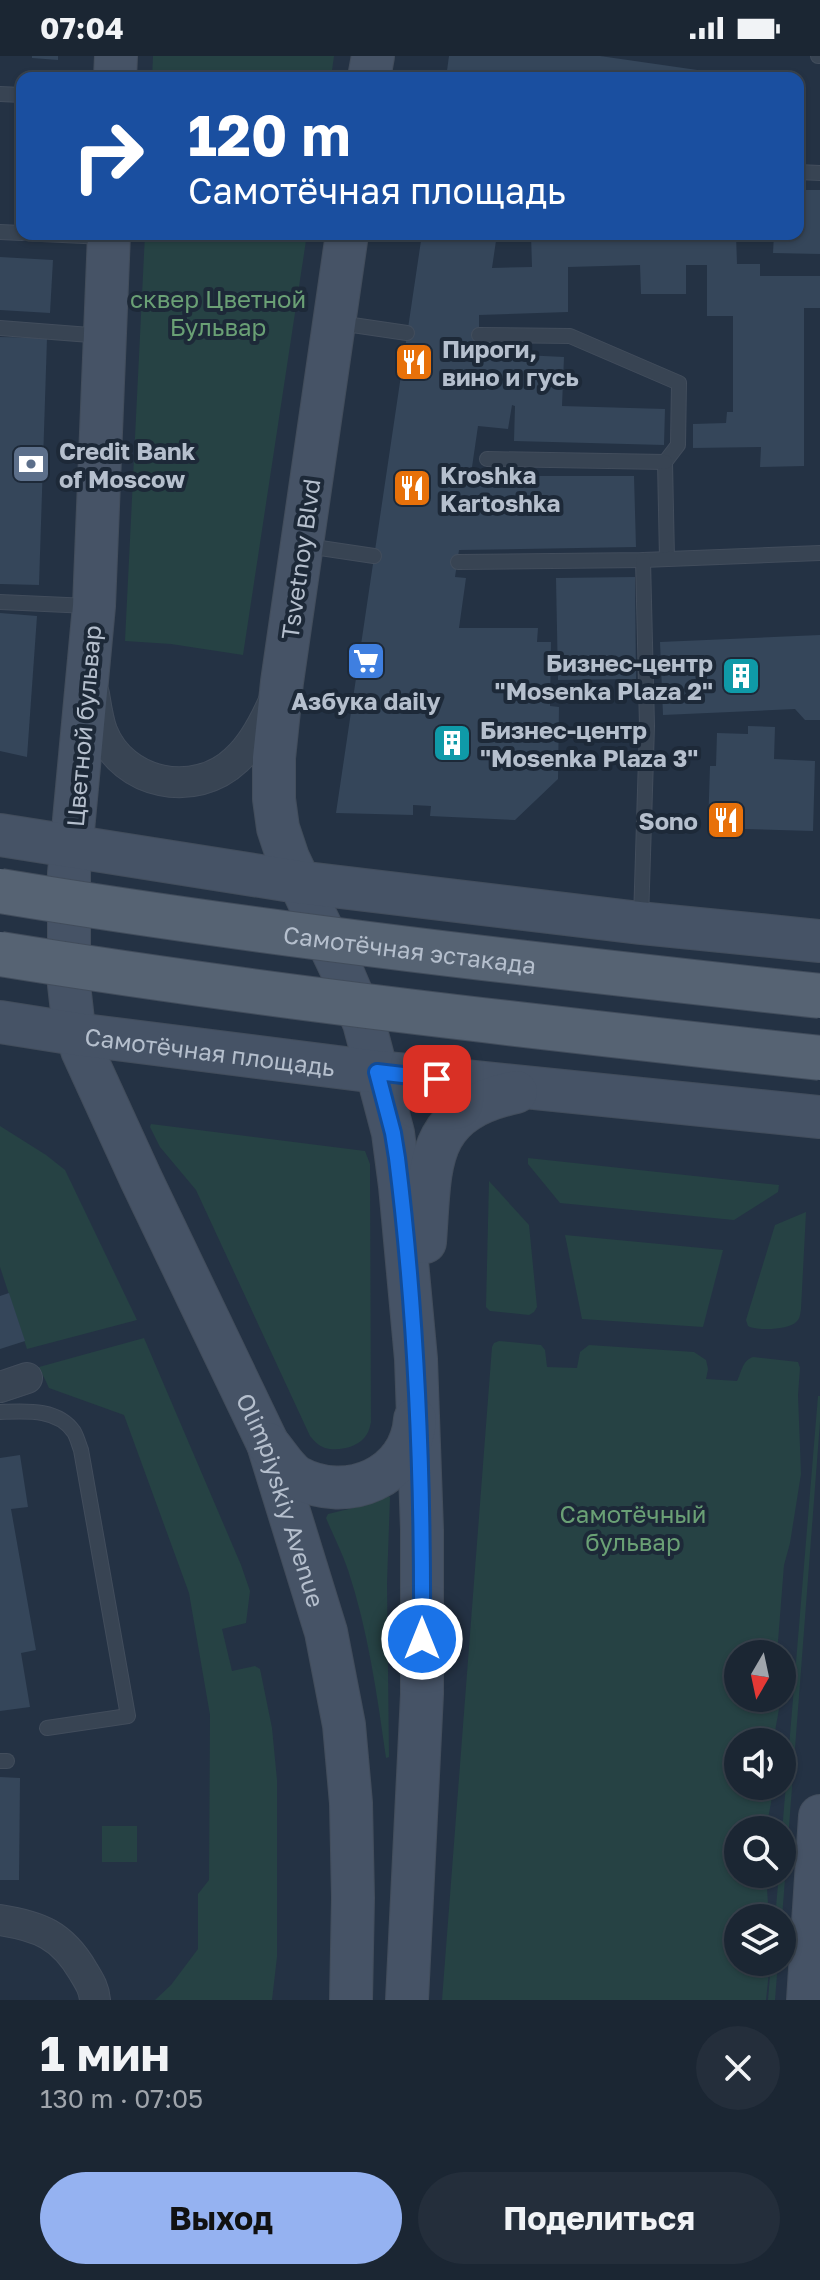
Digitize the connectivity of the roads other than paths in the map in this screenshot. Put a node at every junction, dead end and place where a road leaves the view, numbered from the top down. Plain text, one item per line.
1 (109, 240) edge
2 (346, 240) edge
3 (335, 322) junction
4 (0, 328) edge
5 (407, 333) dead end
6 (479, 335) dead end
7 (105, 336) junction
8 (487, 459) dead end
9 (665, 462) junction
10 (302, 546) junction
11 (820, 553) edge
12 (374, 556) dead end
13 (667, 559) junction
14 (643, 560) junction
15 (458, 562) dead end
16 (0, 602) edge
17 (94, 606) junction
18 (90, 661) junction
19 (282, 682) junction
20 (0, 835) edge
21 (72, 845) junction
22 (298, 882) junction
23 (0, 891) edge
24 (640, 923) junction
25 (820, 941) edge
26 (0, 954) edge
27 (820, 996) edge
28 (0, 1022) edge
29 (76, 1034) junction
30 (820, 1058) edge
31 (377, 1072) junction
32 (530, 1088) junction
33 (820, 1117) edge
34 (416, 1359) junction
35 (417, 1402) junction
36 (0, 1412) edge
37 (268, 1444) junction
38 (47, 1728) dead end
39 (820, 1816) edge
40 (0, 1920) edge
41 (95, 2000) edge
42 (351, 2000) edge
43 (407, 2000) edge
44 (808, 2000) edge

1 - 7 main road
2 - 3 main road, Tsvetnoy Blvd
3 - 5 lane
3 - 10 main road, Tsvetnoy Blvd
4 - 7 lane
6 - 9 lane
7 - 17 main road
8 - 9 lane
9 - 13 lane
10 - 12 lane
10 - 19 main road, Tsvetnoy Blvd
11 - 13 lane
13 - 14 lane
14 - 15 lane
14 - 24 lane
16 - 17 lane
17 - 18 main road, Цветной бульвар
18 - 19 street
18 - 21 main road, Цветной бульвар
19 - 22 main road, Tsvetnoy Blvd
20 - 21 main road
21 - 22 main road
21 - 29 main road, Самотёчная площадь
22 - 24 main road
22 - 31 main road, Самотёчная площадь
23 - 27 main road, Самотёчная эстакада, bridge
24 - 25 main road
26 - 30 main road, bridge
28 - 29 main road
29 - 31 main road, Самотёчная площадь
29 - 37 main road, Olimpiyskiy Avenue
31 - 32 main road, Самотёчная площадь
31 - 34 main road
32 - 33 main road, Самотёчная площадь
32 - 34 main road
34 - 35 main road
35 - 37 main road
35 - 43 main road
36 - 38 lane
37 - 42 main road, Olimpiyskiy Avenue
39 - 44 main road
40 - 41 street

